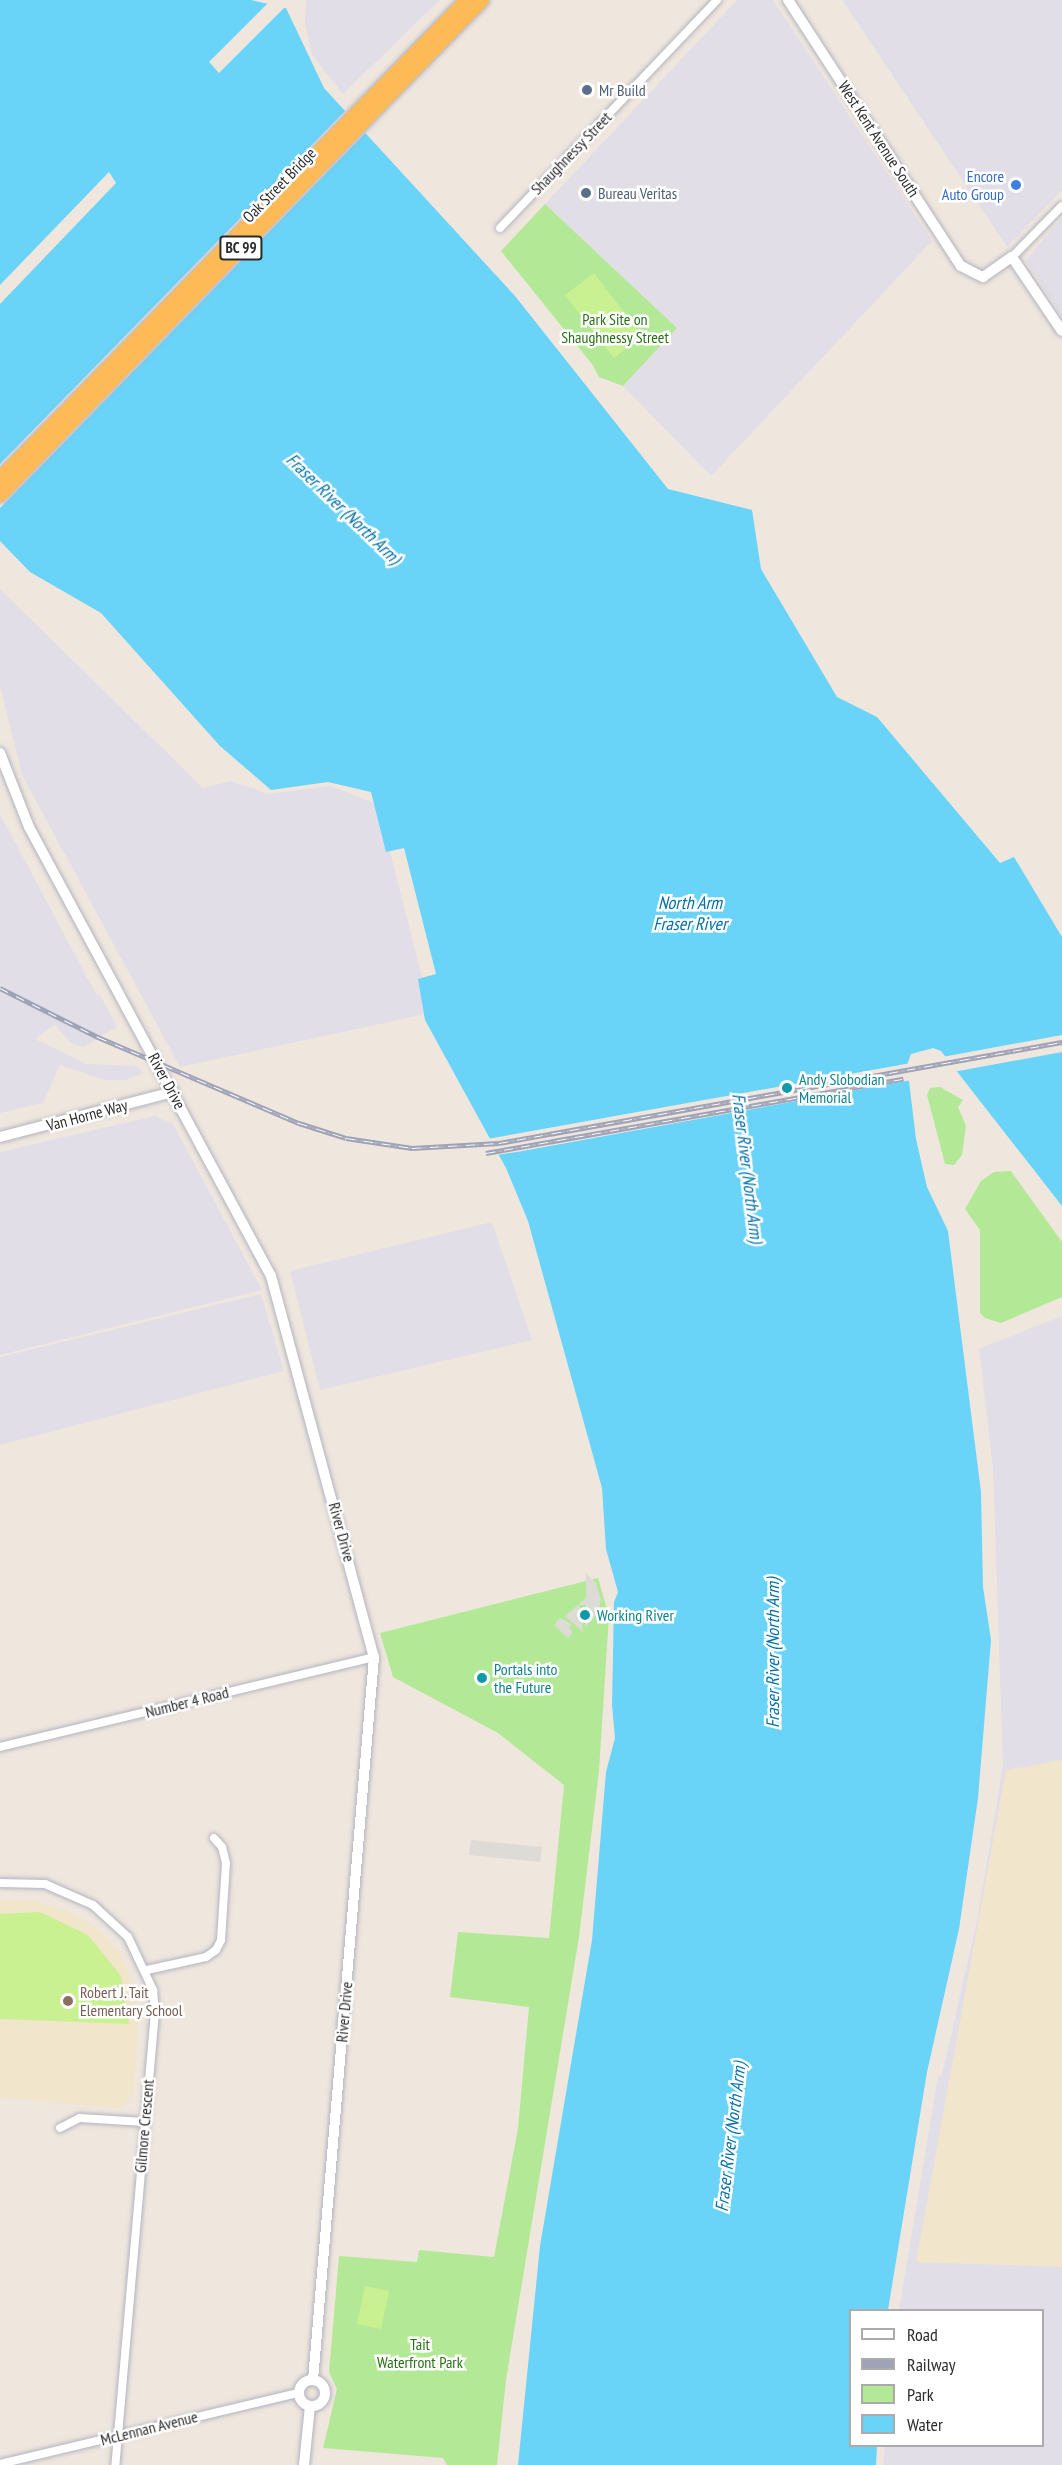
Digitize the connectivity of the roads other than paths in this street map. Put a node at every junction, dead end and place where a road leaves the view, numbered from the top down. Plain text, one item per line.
1 (466, 0) edge
2 (482, 0) edge
3 (717, 0) edge
4 (788, 0) edge
5 (1062, 206) edge
6 (500, 228) dead end
7 (1012, 257) junction
8 (1062, 331) edge
9 (0, 479) edge
10 (0, 495) edge
11 (0, 753) edge
12 (173, 1092) junction
13 (0, 1137) edge
14 (374, 1657) junction
15 (0, 1747) edge
16 (214, 1838) dead end
17 (0, 1882) edge
18 (147, 1970) junction
19 (144, 2122) junction
20 (60, 2128) dead end
21 (313, 2380) junction
22 (299, 2392) junction
23 (310, 2406) junction
24 (117, 2436) junction
25 (0, 2464) edge
26 (115, 2465) edge
27 (304, 2465) edge

1 - 9 highway, Oak Street Bridge / BC 99
2 - 10 highway, Oak Street Bridge / BC 99
3 - 6 street, Shaughnessy Street
4 - 7 street, West Kent Avenue South
5 - 7 street
7 - 8 street
11 - 12 street, River Drive
12 - 13 street, Van Horne Way
12 - 14 street, River Drive
14 - 15 street, Number 4 Road
14 - 21 street, River Drive
16 - 18 street
17 - 18 street, Gilmore Crescent
18 - 19 street, Gilmore Crescent
19 - 20 street
19 - 24 street, Gilmore Crescent
21 - 22 street
21 - 23 street
22 - 23 street
22 - 24 street, McLennan Avenue
23 - 27 street
24 - 25 street, McLennan Avenue
24 - 26 street, Gilmore Crescent

